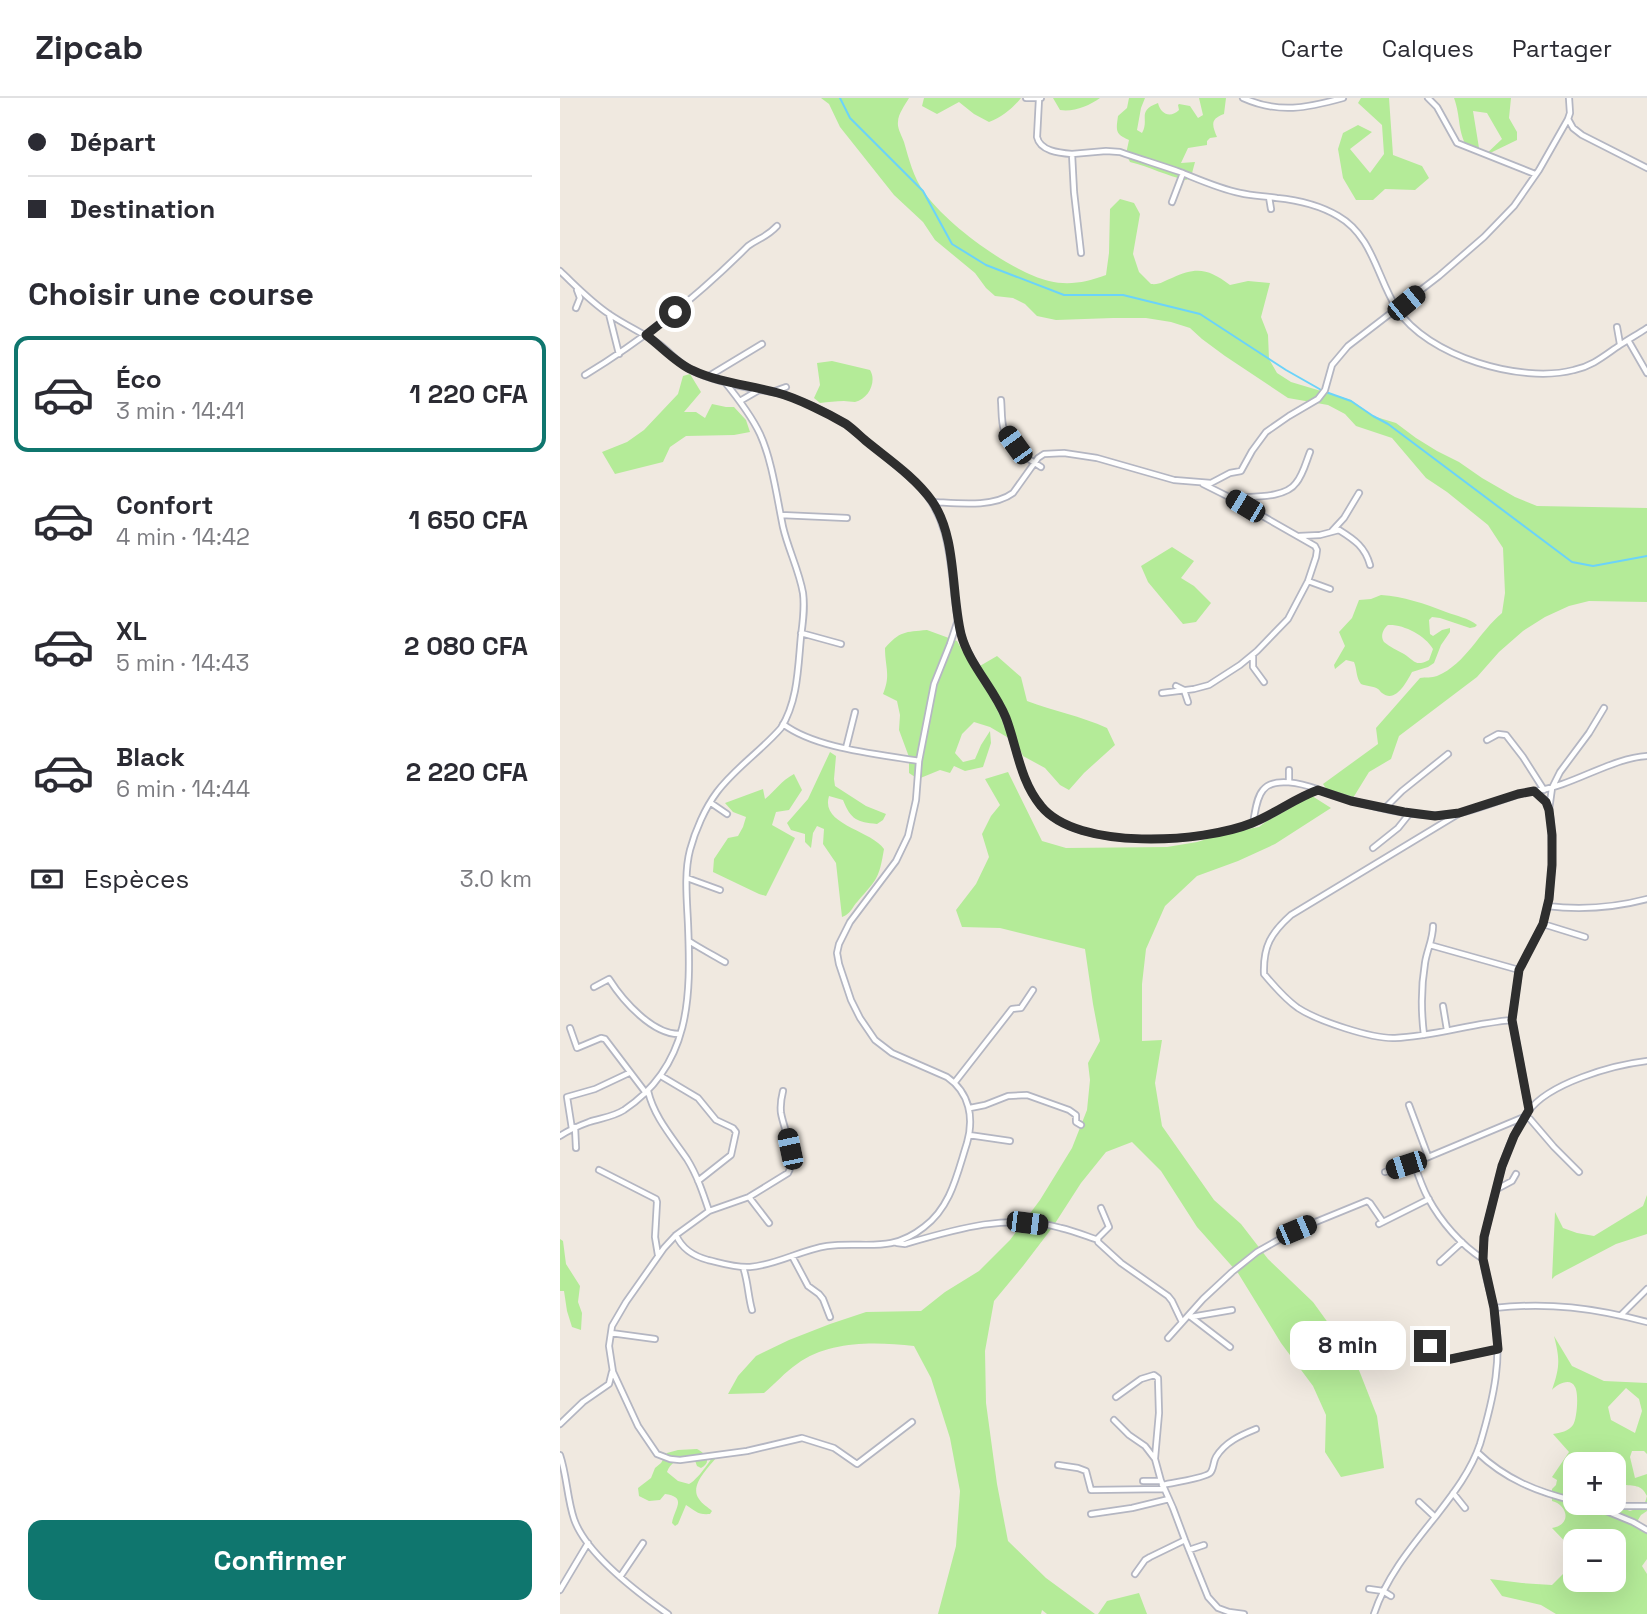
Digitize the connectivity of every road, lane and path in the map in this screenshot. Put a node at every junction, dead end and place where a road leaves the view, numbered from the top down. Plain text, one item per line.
1 (1026, 98) edge
2 (1244, 98) edge
3 (1343, 98) edge
4 (1428, 98) edge
5 (1569, 98) edge
6 (1040, 99) edge
7 (1568, 119) junction
8 (1072, 154) junction
9 (1647, 168) edge
10 (1183, 173) junction
11 (1536, 174) junction
12 (1269, 197) junction
13 (1172, 202) dead end
14 (1271, 209) dead end
15 (777, 226) dead end
16 (1081, 253) dead end
17 (560, 271) edge
18 (575, 286) junction
19 (576, 308) dead end
20 (1397, 310) junction
21 (608, 314) junction
22 (1617, 327) dead end
23 (1647, 328) edge
24 (646, 335) junction
25 (1628, 340) junction
26 (1620, 344) junction
27 (762, 345) dead end
28 (619, 354) junction
29 (1647, 373) edge
30 (585, 375) dead end
31 (708, 377) junction
32 (724, 380) junction
33 (786, 387) dead end
34 (760, 390) junction
35 (775, 392) junction
36 (1001, 400) dead end
37 (739, 402) junction
38 (1310, 452) dead end
39 (1033, 463) junction
40 (1041, 467) dead end
41 (1199, 482) junction
42 (1359, 493) dead end
43 (1231, 498) junction
44 (932, 502) junction
45 (781, 515) junction
46 (847, 518) dead end
47 (1331, 531) junction
48 (1295, 535) junction
49 (1370, 565) dead end
50 (1308, 581) junction
51 (1330, 589) dead end
52 (958, 619) junction
53 (801, 633) junction
54 (841, 643) dead end
55 (1253, 655) junction
56 (1264, 682) dead end
57 (1176, 686) dead end
58 (1184, 690) junction
59 (1162, 693) dead end
60 (1188, 702) dead end
61 (1604, 708) dead end
62 (855, 712) dead end
63 (783, 724) junction
64 (1487, 740) dead end
65 (846, 748) junction
66 (1448, 754) dead end
67 (1647, 756) edge
68 (919, 761) junction
69 (1289, 770) dead end
70 (1289, 782) junction
71 (1552, 788) junction
72 (1318, 790) junction
73 (1544, 790) junction
74 (1534, 791) junction
75 (710, 803) junction
76 (1385, 808) junction
77 (1549, 810) junction
78 (1410, 813) junction
79 (1459, 813) junction
80 (727, 814) dead end
81 (1253, 823) junction
82 (1373, 848) dead end
83 (687, 878) junction
84 (720, 890) dead end
85 (1647, 899) edge
86 (1547, 906) junction
87 (1543, 924) junction
88 (1433, 926) dead end
89 (1585, 937) dead end
90 (689, 941) junction
91 (1430, 945) junction
92 (725, 962) dead end
93 (1519, 970) junction
94 (594, 988) dead end
95 (1033, 990) dead end
96 (1443, 1006) dead end
97 (1512, 1020) junction
98 (569, 1028) dead end
99 (1447, 1030) junction
100 (680, 1034) junction
101 (1424, 1035) junction
102 (1647, 1061) edge
103 (629, 1073) junction
104 (661, 1076) junction
105 (955, 1082) junction
106 (783, 1091) dead end
107 (647, 1092) junction
108 (1409, 1105) dead end
109 (970, 1108) junction
110 (1529, 1110) junction
111 (1524, 1117) junction
112 (1081, 1125) dead end
113 (560, 1129) edge
114 (572, 1129) junction
115 (969, 1135) junction
116 (560, 1136) edge
117 (1010, 1141) dead end
118 (576, 1147) dead end
119 (1428, 1156) junction
120 (1414, 1163) junction
121 (599, 1170) dead end
122 (1385, 1172) dead end
123 (1578, 1172) dead end
124 (1516, 1174) dead end
125 (698, 1181) junction
126 (1496, 1189) junction
127 (749, 1197) junction
128 (1429, 1199) junction
129 (1101, 1208) dead end
130 (709, 1211) junction
131 (769, 1223) dead end
132 (675, 1238) junction
133 (1098, 1240) junction
134 (1462, 1242) junction
135 (896, 1243) junction
136 (658, 1255) junction
137 (792, 1256) junction
138 (1483, 1259) junction
139 (1440, 1262) dead end
140 (743, 1267) junction
141 (1647, 1289) edge
142 (1494, 1308) junction
143 (752, 1310) dead end
144 (1232, 1310) dead end
145 (1621, 1315) junction
146 (830, 1317) dead end
147 (1186, 1319) junction
148 (1647, 1322) edge
149 (611, 1333) junction
150 (1168, 1338) dead end
151 (655, 1339) dead end
152 (1430, 1346) dead end
153 (1230, 1347) dead end
154 (1498, 1349) junction
155 (612, 1372) junction
156 (1116, 1397) dead end
157 (1114, 1420) dead end
158 (912, 1422) dead end
159 (560, 1424) edge
160 (1256, 1429) dead end
161 (1477, 1452) junction
162 (1155, 1459) junction
163 (561, 1460) edge
164 (1058, 1465) dead end
165 (1143, 1481) dead end
166 (1162, 1485) junction
167 (1453, 1493) junction
168 (1563, 1498) edge
169 (1169, 1499) junction
170 (1419, 1502) dead end
171 (1626, 1505) edge
172 (1647, 1506) edge
173 (1465, 1508) dead end
174 (1091, 1514) dead end
175 (1615, 1515) edge
176 (1435, 1517) junction
177 (1647, 1530) edge
178 (1185, 1541) junction
179 (588, 1543) junction
180 (643, 1543) dead end
181 (1204, 1545) dead end
182 (1189, 1550) junction
183 (1135, 1574) dead end
184 (620, 1577) junction
185 (1369, 1589) dead end
186 (560, 1591) edge
187 (1383, 1591) junction
188 (1391, 1597) dead end
189 (668, 1614) edge
190 (1244, 1614) edge
191 (1374, 1614) edge

1 - 6 street
2 - 3 street
4 - 11 street
5 - 7 street
6 - 8 street
7 - 9 street
7 - 11 street
8 - 10 street
8 - 16 street
10 - 12 street
10 - 13 street
11 - 20 street
12 - 14 street
12 - 20 street
15 - 24 street
17 - 18 street
18 - 19 street
18 - 21 street
20 - 26 street
20 - 41 street
21 - 24 street
21 - 28 street
22 - 26 street
23 - 25 street
24 - 28 street
24 - 31 street
25 - 26 street
25 - 29 street
27 - 31 street
28 - 30 street
31 - 32 street
32 - 34 street
32 - 37 street
33 - 35 street
34 - 35 street
34 - 37 street
35 - 44 street
36 - 39 street
37 - 45 street
38 - 43 street
39 - 40 street
39 - 41 street
39 - 44 street
41 - 43 street
42 - 47 street
43 - 48 street
44 - 52 street
45 - 46 street
45 - 53 street
47 - 48 street
47 - 49 street
48 - 50 street
50 - 51 street
50 - 55 street
52 - 68 street
52 - 81 street
53 - 54 street
53 - 63 street
55 - 56 street
55 - 58 street
57 - 58 street
58 - 59 street
58 - 60 street
61 - 71 street
62 - 65 street
63 - 65 street
63 - 75 street
64 - 73 street
65 - 68 street
66 - 76 street
67 - 71 street
68 - 105 street
69 - 70 street
70 - 72 street
70 - 81 street
71 - 73 street
71 - 77 street
72 - 76 street
72 - 81 street
73 - 74 street
74 - 77 street
74 - 79 street
75 - 80 street
75 - 83 street
76 - 78 street
77 - 86 street
78 - 79 street
78 - 82 street
79 - 101 street
83 - 84 street
83 - 90 street
85 - 86 street
86 - 87 street
87 - 89 street
87 - 93 street
88 - 91 street
90 - 92 street
90 - 100 street
91 - 93 street
91 - 101 street
93 - 97 street
94 - 100 street
95 - 105 street
96 - 99 street
97 - 99 street
97 - 110 street
98 - 103 street
99 - 101 street
100 - 104 street
102 - 110 street
103 - 107 street
103 - 114 street
104 - 107 street
104 - 125 street
105 - 109 street
106 - 127 street
107 - 114 street
107 - 125 street
108 - 119 street
109 - 112 street
109 - 115 street
110 - 111 street
111 - 119 street
111 - 123 street
111 - 126 street
113 - 114 street
114 - 116 street
114 - 118 street
115 - 117 street
115 - 135 street
119 - 120 street
120 - 122 street
120 - 128 street
121 - 136 street
124 - 126 street
125 - 130 street
126 - 138 street
127 - 130 street
127 - 131 street
128 - 134 street
128 - 147 street
129 - 133 street
130 - 132 street
132 - 136 street
132 - 140 street
133 - 135 street
133 - 147 street
134 - 138 street
134 - 139 street
135 - 137 street
136 - 149 street
137 - 140 street
137 - 146 street
138 - 142 street
140 - 143 street
141 - 145 street
142 - 145 street
142 - 154 street
144 - 147 street
145 - 148 street
147 - 150 street
147 - 153 street
149 - 151 street
149 - 155 street
152 - 154 street
154 - 161 street
155 - 158 street
155 - 159 street
156 - 162 street
157 - 162 street
160 - 166 street
161 - 167 street
161 - 168 street
162 - 166 street
163 - 179 street
164 - 166 street
165 - 166 street
166 - 169 street
167 - 173 street
167 - 176 street
169 - 174 street
169 - 178 street
170 - 176 street
171 - 172 street
175 - 177 street
176 - 187 street
178 - 182 street
178 - 183 street
179 - 184 street
179 - 186 street
180 - 184 street
181 - 182 street
182 - 190 street
184 - 189 street
185 - 187 street
187 - 188 street
187 - 191 street

